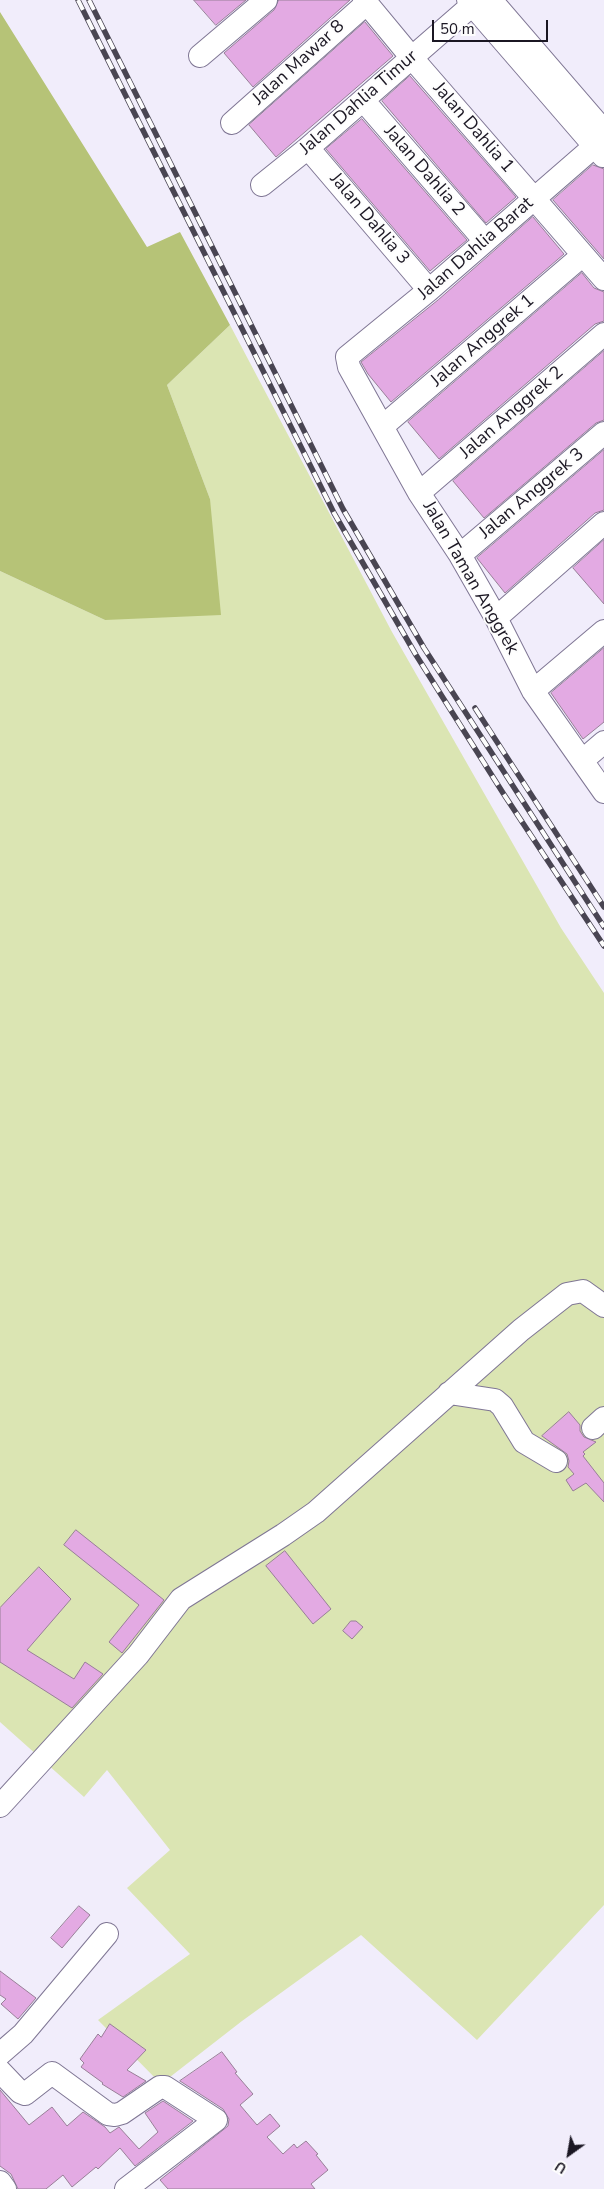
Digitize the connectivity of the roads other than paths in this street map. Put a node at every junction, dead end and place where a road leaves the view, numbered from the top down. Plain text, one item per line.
1 (266, 0) edge
2 (365, 1) edge
3 (477, 1) edge
4 (200, 56) dead end
5 (412, 58) junction
6 (363, 100) junction
7 (232, 123) dead end
8 (602, 143) edge
9 (308, 148) junction
10 (262, 185) dead end
11 (534, 199) junction
12 (485, 241) junction
13 (583, 255) junction
14 (604, 280) edge
15 (429, 290) junction
16 (604, 334) edge
17 (347, 357) joint
18 (383, 426) junction
19 (604, 433) edge
20 (420, 493) junction
21 (604, 523) edge
22 (460, 555) junction
23 (496, 618) junction
24 (604, 630) edge
25 (533, 691) junction
26 (604, 742) edge
27 (583, 760) junction
28 (604, 792) edge
29 (604, 1306) edge
30 (449, 1393) junction
31 (556, 1461) dead end
32 (0, 1806) edge
33 (107, 1934) dead end
34 (0, 2054) edge
35 (0, 2070) edge
36 (0, 2182) edge
37 (5, 2189) edge
38 (126, 2189) edge

1 - 4 street
2 - 5 street, Jalan Dahlia 1
2 - 7 street, Jalan Mawar 8
3 - 5 street, Jalan Dahlia Timur
3 - 8 street
5 - 6 street, Jalan Dahlia Timur
5 - 11 street, Jalan Dahlia 1
6 - 9 street, Jalan Dahlia Timur
6 - 12 street, Jalan Dahlia 2
8 - 11 street, Jalan Dahlia Barat
9 - 10 street, Jalan Dahlia Timur
9 - 15 street, Jalan Dahlia 3
11 - 12 street, Jalan Dahlia Barat
11 - 13 street, Jalan Dahlia 1
12 - 15 street, Jalan Dahlia Barat
13 - 14 street, Jalan Dahlia 1
13 - 18 street, Jalan Anggrek 1
15 - 17 street, Jalan Dahlia Barat
16 - 20 street, Jalan Anggrek 2
17 - 18 street, Jalan Taman Anggrek
18 - 20 street, Jalan Taman Anggrek
19 - 22 street, Jalan Anggrek 3
20 - 22 street, Jalan Taman Anggrek
21 - 23 street
22 - 23 street, Jalan Taman Anggrek
23 - 25 street, Jalan Taman Anggrek
24 - 25 street
25 - 27 street, Jalan Taman Anggrek
26 - 27 street
27 - 28 street, Jalan Taman Anggrek
29 - 30 street
30 - 31 street
30 - 32 street
33 - 34 street
35 - 38 street
36 - 37 street

